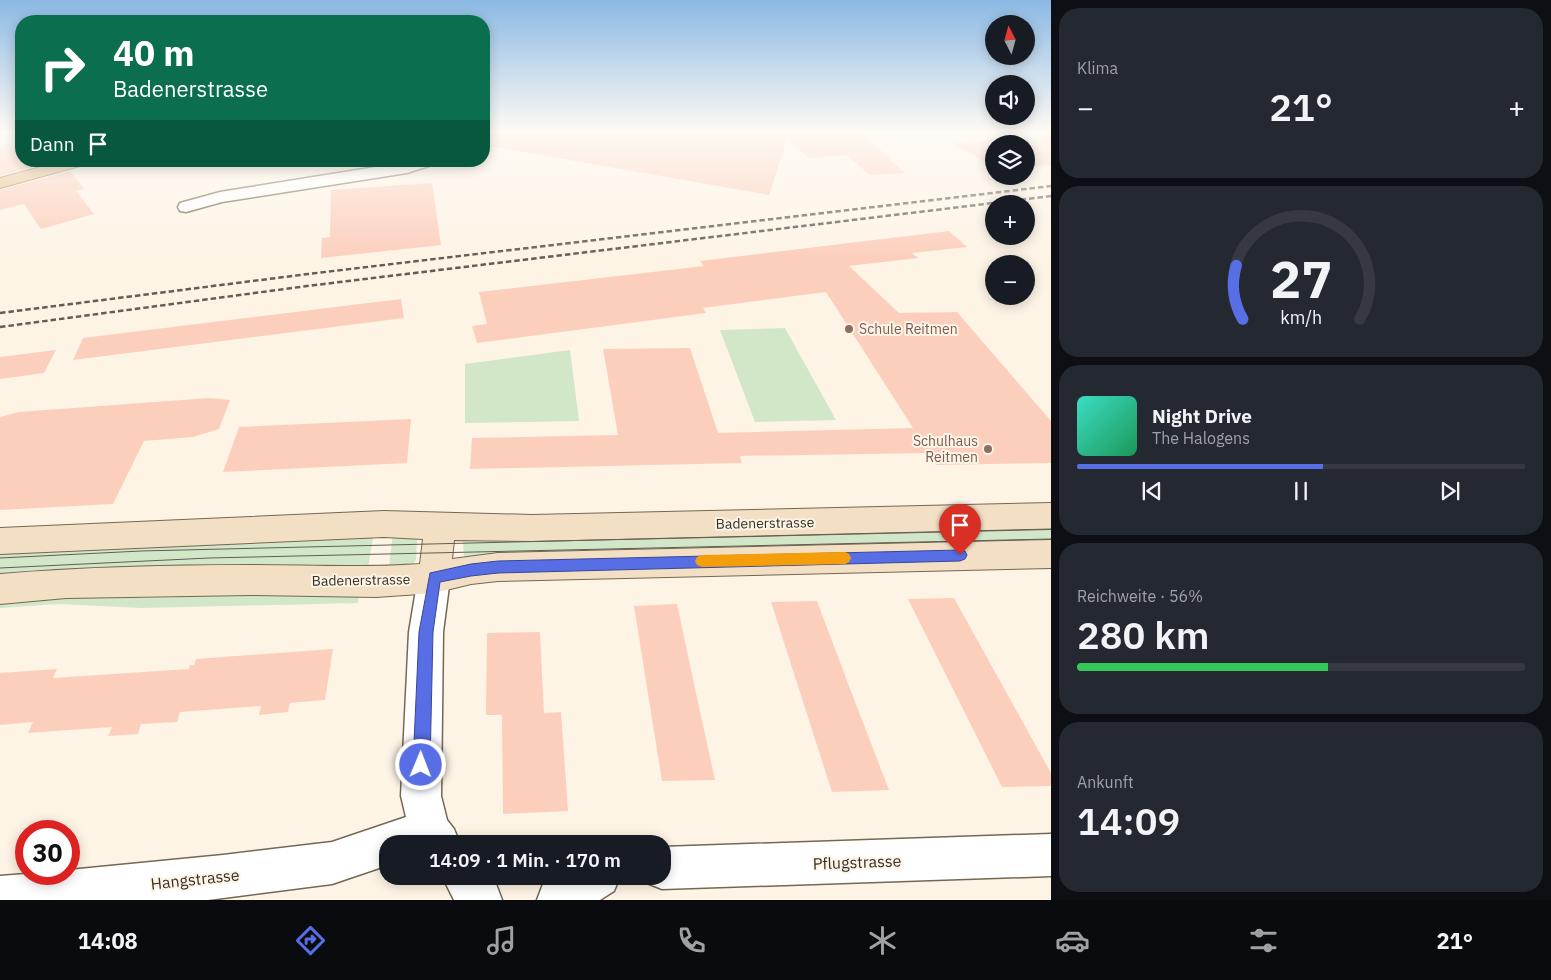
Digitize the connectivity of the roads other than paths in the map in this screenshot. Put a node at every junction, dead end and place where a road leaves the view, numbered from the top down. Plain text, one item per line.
1 (37, 173) edge
2 (375, 173) edge
3 (0, 183) edge
4 (186, 207) dead end
5 (1051, 516) edge
6 (440, 527) junction
7 (0, 541) edge
8 (1051, 554) edge
9 (434, 578) junction
10 (0, 589) edge
11 (433, 835) edge
12 (379, 847) edge
13 (1051, 855) edge
14 (671, 868) edge
15 (469, 885) edge
16 (583, 885) edge
17 (0, 898) edge
18 (480, 900) edge
19 (559, 900) edge

1 - 3 main road
2 - 4 street
5 - 6 main road, Badenerstrasse
6 - 7 main road, Badenerstrasse
6 - 9 main road
8 - 9 main road, Badenerstrasse
9 - 10 main road, Badenerstrasse
9 - 11 street
12 - 17 street, Hangstrasse
13 - 14 street, Pflugstrasse
15 - 18 street
16 - 19 street

